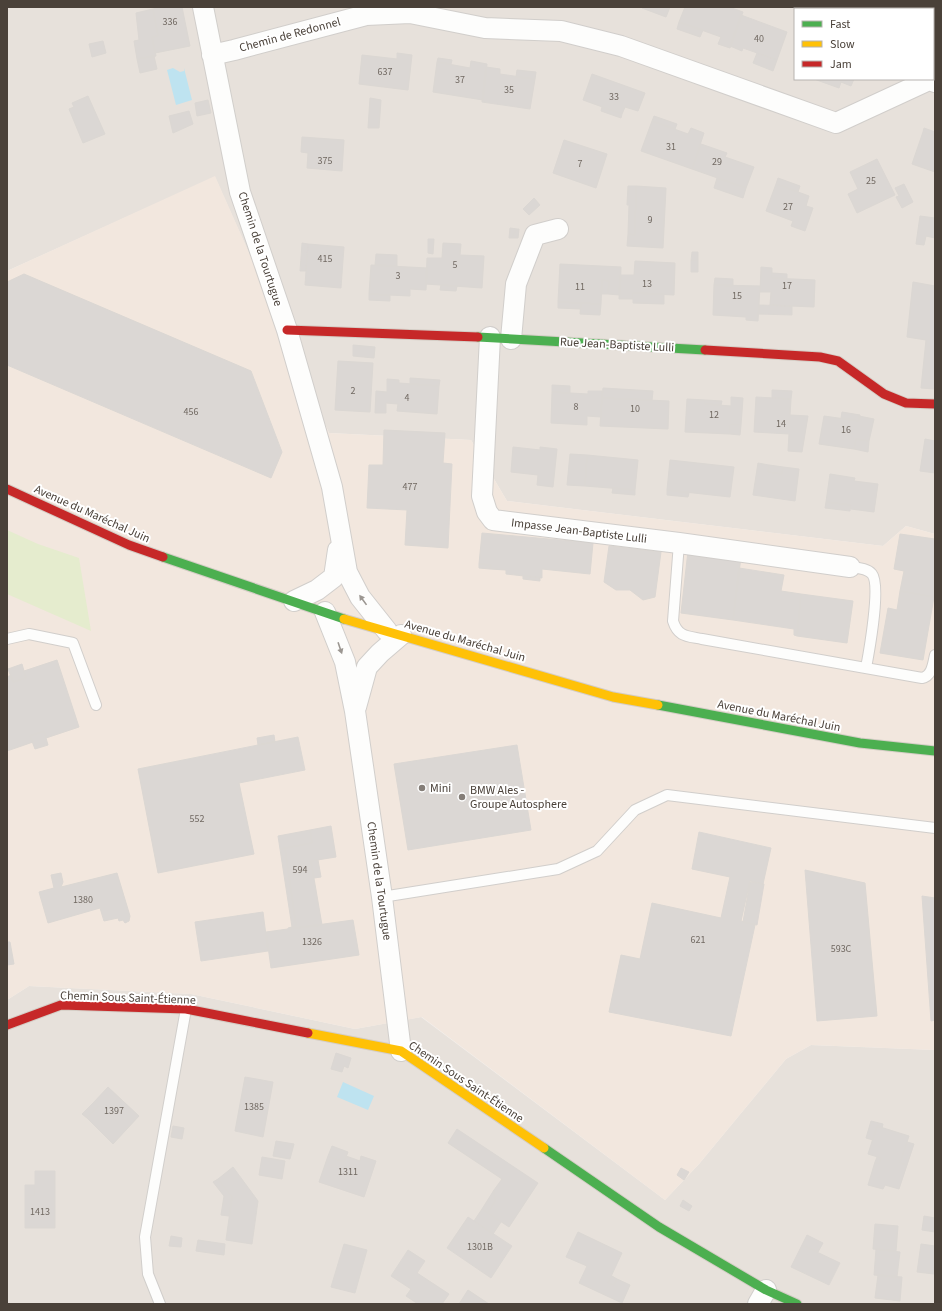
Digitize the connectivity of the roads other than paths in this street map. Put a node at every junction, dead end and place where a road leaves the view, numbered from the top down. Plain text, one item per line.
1 (203, 7) edge
2 (411, 10) edge
3 (212, 55) junction
4 (935, 82) edge
5 (558, 229) dead end
6 (287, 330) junction
7 (490, 337) junction
8 (512, 339) junction
9 (935, 404) edge
10 (332, 487) junction
11 (7, 489) edge
12 (679, 543) junction
13 (850, 567) joint
14 (294, 601) junction
15 (326, 612) junction
16 (394, 633) junction
17 (7, 639) edge
18 (935, 655) edge
19 (866, 668) junction
20 (96, 705) dead end
21 (355, 711) junction
22 (935, 751) edge
23 (935, 828) edge
24 (382, 897) junction
25 (186, 1010) junction
26 (7, 1025) edge
27 (401, 1051) junction
28 (762, 1297) edge
29 (160, 1304) edge
30 (797, 1304) edge

1 - 3 street, Chemin de la Tourtugue
2 - 3 street, Chemin de Redonnel
2 - 4 street
3 - 6 street, Chemin de la Tourtugue
5 - 8 street
6 - 7 street, Rue Jean-Baptiste Lulli
6 - 10 street, Chemin de la Tourtugue
7 - 8 street, Rue Jean-Baptiste Lulli
7 - 12 street, Impasse Jean-Baptiste Lulli
8 - 9 street, Rue Jean-Baptiste Lulli
10 - 14 street, Chemin de la Tourtugue
16 -> 10 street, Chemin de la Tourtugue
11 - 14 street, Avenue du Maréchal Juin
12 - 13 street, Impasse Jean-Baptiste Lulli
12 - 19 lane
13 - 19 lane
14 - 15 street, Avenue du Maréchal Juin
15 - 16 street, Avenue du Maréchal Juin
15 -> 21 street, Chemin de la Tourtugue
16 - 21 street, Chemin de la Tourtugue
16 - 22 street, Avenue du Maréchal Juin
17 - 20 lane
18 - 19 lane
21 - 24 street, Chemin de la Tourtugue
23 - 24 lane
24 - 27 street, Chemin de la Tourtugue
25 - 26 street, Chemin Sous Saint-Étienne
25 - 27 street, Chemin Sous Saint-Étienne
25 - 29 lane
27 - 28 street, Chemin Sous Saint-Étienne
28 - 30 street, Chemin Sous Saint-Étienne

